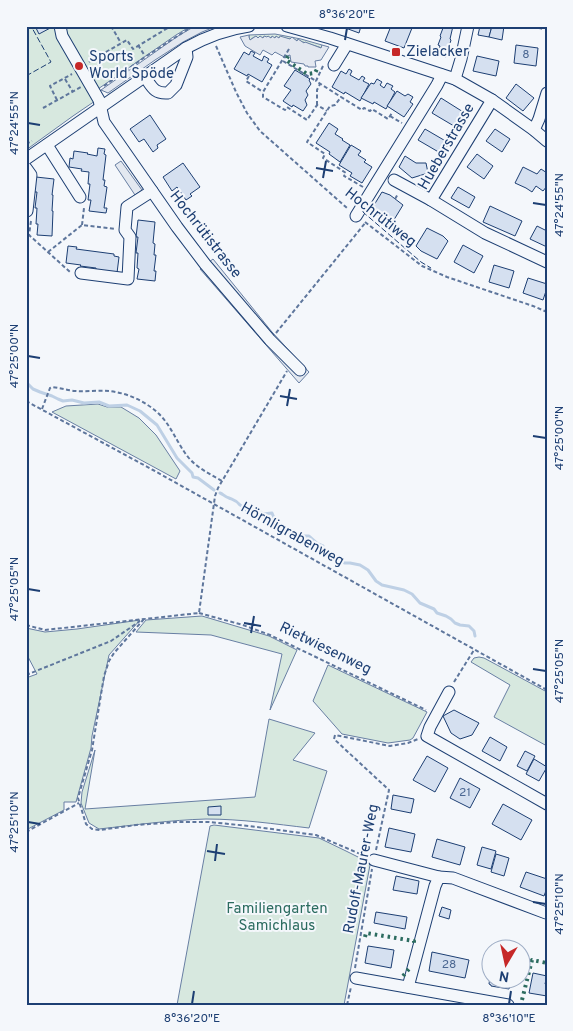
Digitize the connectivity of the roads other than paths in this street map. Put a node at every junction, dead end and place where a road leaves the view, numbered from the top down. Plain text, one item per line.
1 (60, 26) edge
2 (249, 26) edge
3 (286, 26) edge
4 (468, 26) edge
5 (347, 44) junction
6 (186, 48) junction
7 (330, 62) road end
8 (442, 75) junction
9 (145, 77) junction
10 (455, 79) junction
11 (547, 93) edge
12 (492, 100) junction
13 (101, 108) junction
14 (534, 130) junction
15 (547, 141) edge
16 (47, 145) junction
17 (26, 159) edge
18 (26, 168) edge
19 (394, 180) dead end
20 (152, 191) junction
21 (80, 197) road end
22 (431, 200) junction
23 (27, 211) edge
24 (361, 219) road end
25 (547, 262) edge
26 (81, 273) road end
27 (296, 367) road end
28 (449, 692) road end
29 (547, 804) edge
30 (374, 860) road end
31 (439, 877) junction
32 (546, 913) edge
33 (354, 977) road end
34 (408, 987) junction
35 (508, 1005) edge

1 - 13 street, Hochrütistrasse
2 - 6 street
3 - 5 street
4 - 10 street
5 - 7 street
5 - 8 street
6 - 9 street
6 - 9 street
8 - 10 street
8 - 24 street
9 - 13 street
10 - 12 street
11 - 14 street
12 - 14 street
12 - 22 street, Hueberstrasse
13 - 16 street
13 - 20 street, Hochrütistrasse
14 - 15 street
16 - 17 street
16 - 21 street
18 - 23 street
19 - 22 street
20 - 26 street
20 - 27 street, Hochrütistrasse
22 - 25 street, Hueberstrasse
28 - 29 street
30 - 31 street
31 - 32 street
31 - 34 street
33 - 34 street
34 - 35 street

